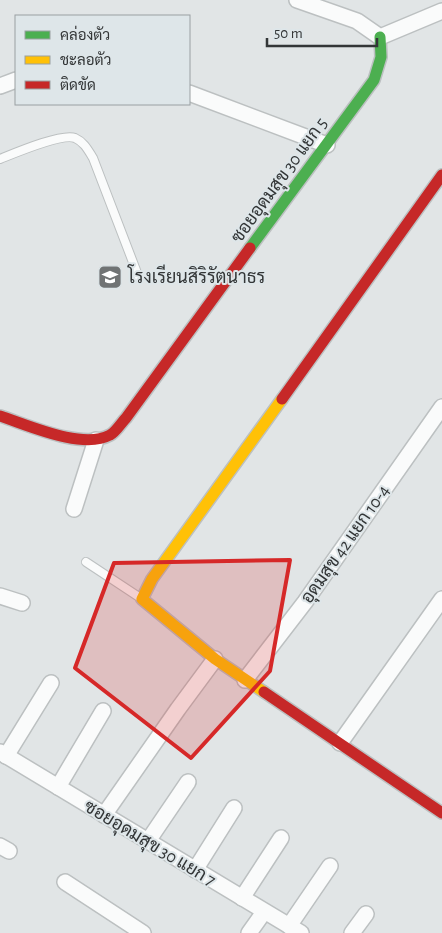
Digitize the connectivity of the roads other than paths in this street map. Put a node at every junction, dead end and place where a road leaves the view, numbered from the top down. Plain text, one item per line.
1 (297, 0) edge
2 (442, 11) edge
3 (380, 38) junction
4 (15, 80) edge
5 (0, 86) edge
6 (190, 92) edge
7 (327, 145) junction
8 (0, 159) edge
9 (442, 175) edge
10 (139, 278) dead end
11 (442, 407) edge
12 (0, 416) edge
13 (96, 440) junction
14 (74, 509) dead end
15 (86, 562) dead end
16 (0, 596) edge
17 (142, 599) junction
18 (442, 599) edge
19 (22, 602) dead end
20 (215, 659) junction
21 (245, 680) junction
22 (51, 683) dead end
23 (103, 711) dead end
24 (340, 742) junction
25 (3, 754) edge
26 (188, 782) dead end
27 (58, 787) junction
28 (234, 808) dead end
29 (441, 812) edge
30 (104, 815) junction
31 (281, 838) dead end
32 (148, 841) junction
33 (330, 866) dead end
34 (195, 870) junction
35 (65, 882) dead end
36 (242, 898) junction
37 (264, 912) junction
38 (366, 914) dead end
39 (295, 929) edge
40 (143, 933) edge
41 (249, 933) edge
42 (352, 933) edge

1 - 3 street
2 - 3 street
3 - 7 street, ซอยอุดมสุข 30 แยก 5
4 - 5 street
6 - 7 street
7 - 13 street, ซอยอุดมสุข 30 แยก 5
8 - 10 lane
9 - 17 street
11 - 21 street, อุดมสุข 42 แยก 10-4
12 - 13 street
13 - 14 street
15 - 17 lane
16 - 19 street
17 - 20 street
18 - 24 street
20 - 21 street
20 - 30 street
21 - 24 street
22 - 25 street
23 - 27 street
24 - 29 street
25 - 27 street, ซอยอุดมสุข 30 แยก 7
26 - 32 street
27 - 30 street, ซอยอุดมสุข 30 แยก 7
28 - 34 street
30 - 32 street, ซอยอุดมสุข 30 แยก 7
31 - 36 street
32 - 34 street, ซอยอุดมสุข 30 แยก 7
33 - 39 street
34 - 36 street, ซอยอุดมสุข 30 แยก 7
35 - 40 street
36 - 37 street, ซอยอุดมสุข 30 แยก 7
37 - 39 street, ซอยอุดมสุข 30 แยก 7
37 - 41 street
38 - 42 street

